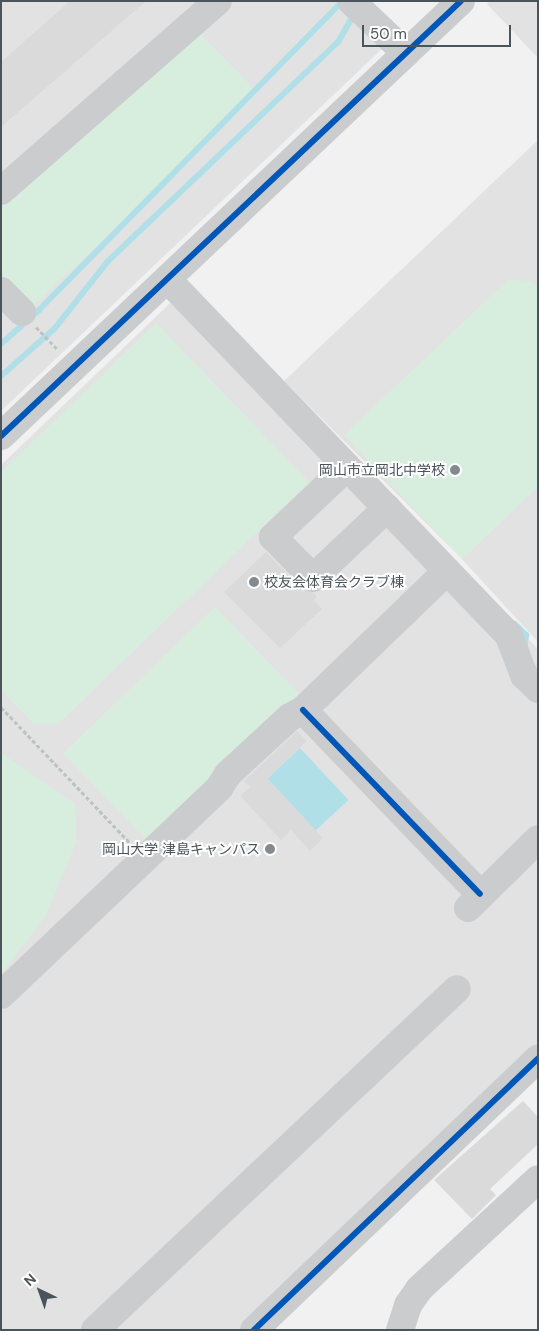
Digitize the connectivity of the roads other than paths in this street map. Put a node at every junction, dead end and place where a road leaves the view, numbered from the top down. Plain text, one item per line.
1 (218, 1) edge
2 (461, 1) edge
3 (357, 7) edge
4 (406, 53) junction
5 (1, 191) edge
6 (167, 279) junction
7 (1, 290) edge
8 (30, 320) road end
9 (1, 436) edge
10 (347, 467) junction
11 (387, 508) junction
12 (447, 571) junction
13 (538, 689) edge
14 (303, 710) junction
15 (538, 839) edge
16 (457, 989) dead end
17 (1, 995) edge
18 (538, 1059) edge
19 (536, 1184) edge
20 (257, 1329) edge
21 (95, 1330) edge
22 (400, 1330) edge

1 - 5 street
2 - 4 street
3 - 4 street
4 - 6 street
6 - 9 street
6 - 10 street
7 - 8 street
10 - 11 street
10 - 11 street
11 - 12 street
12 - 13 street
12 - 14 street
14 - 15 street
14 - 17 street
16 - 21 street
18 - 20 street
19 - 22 street

